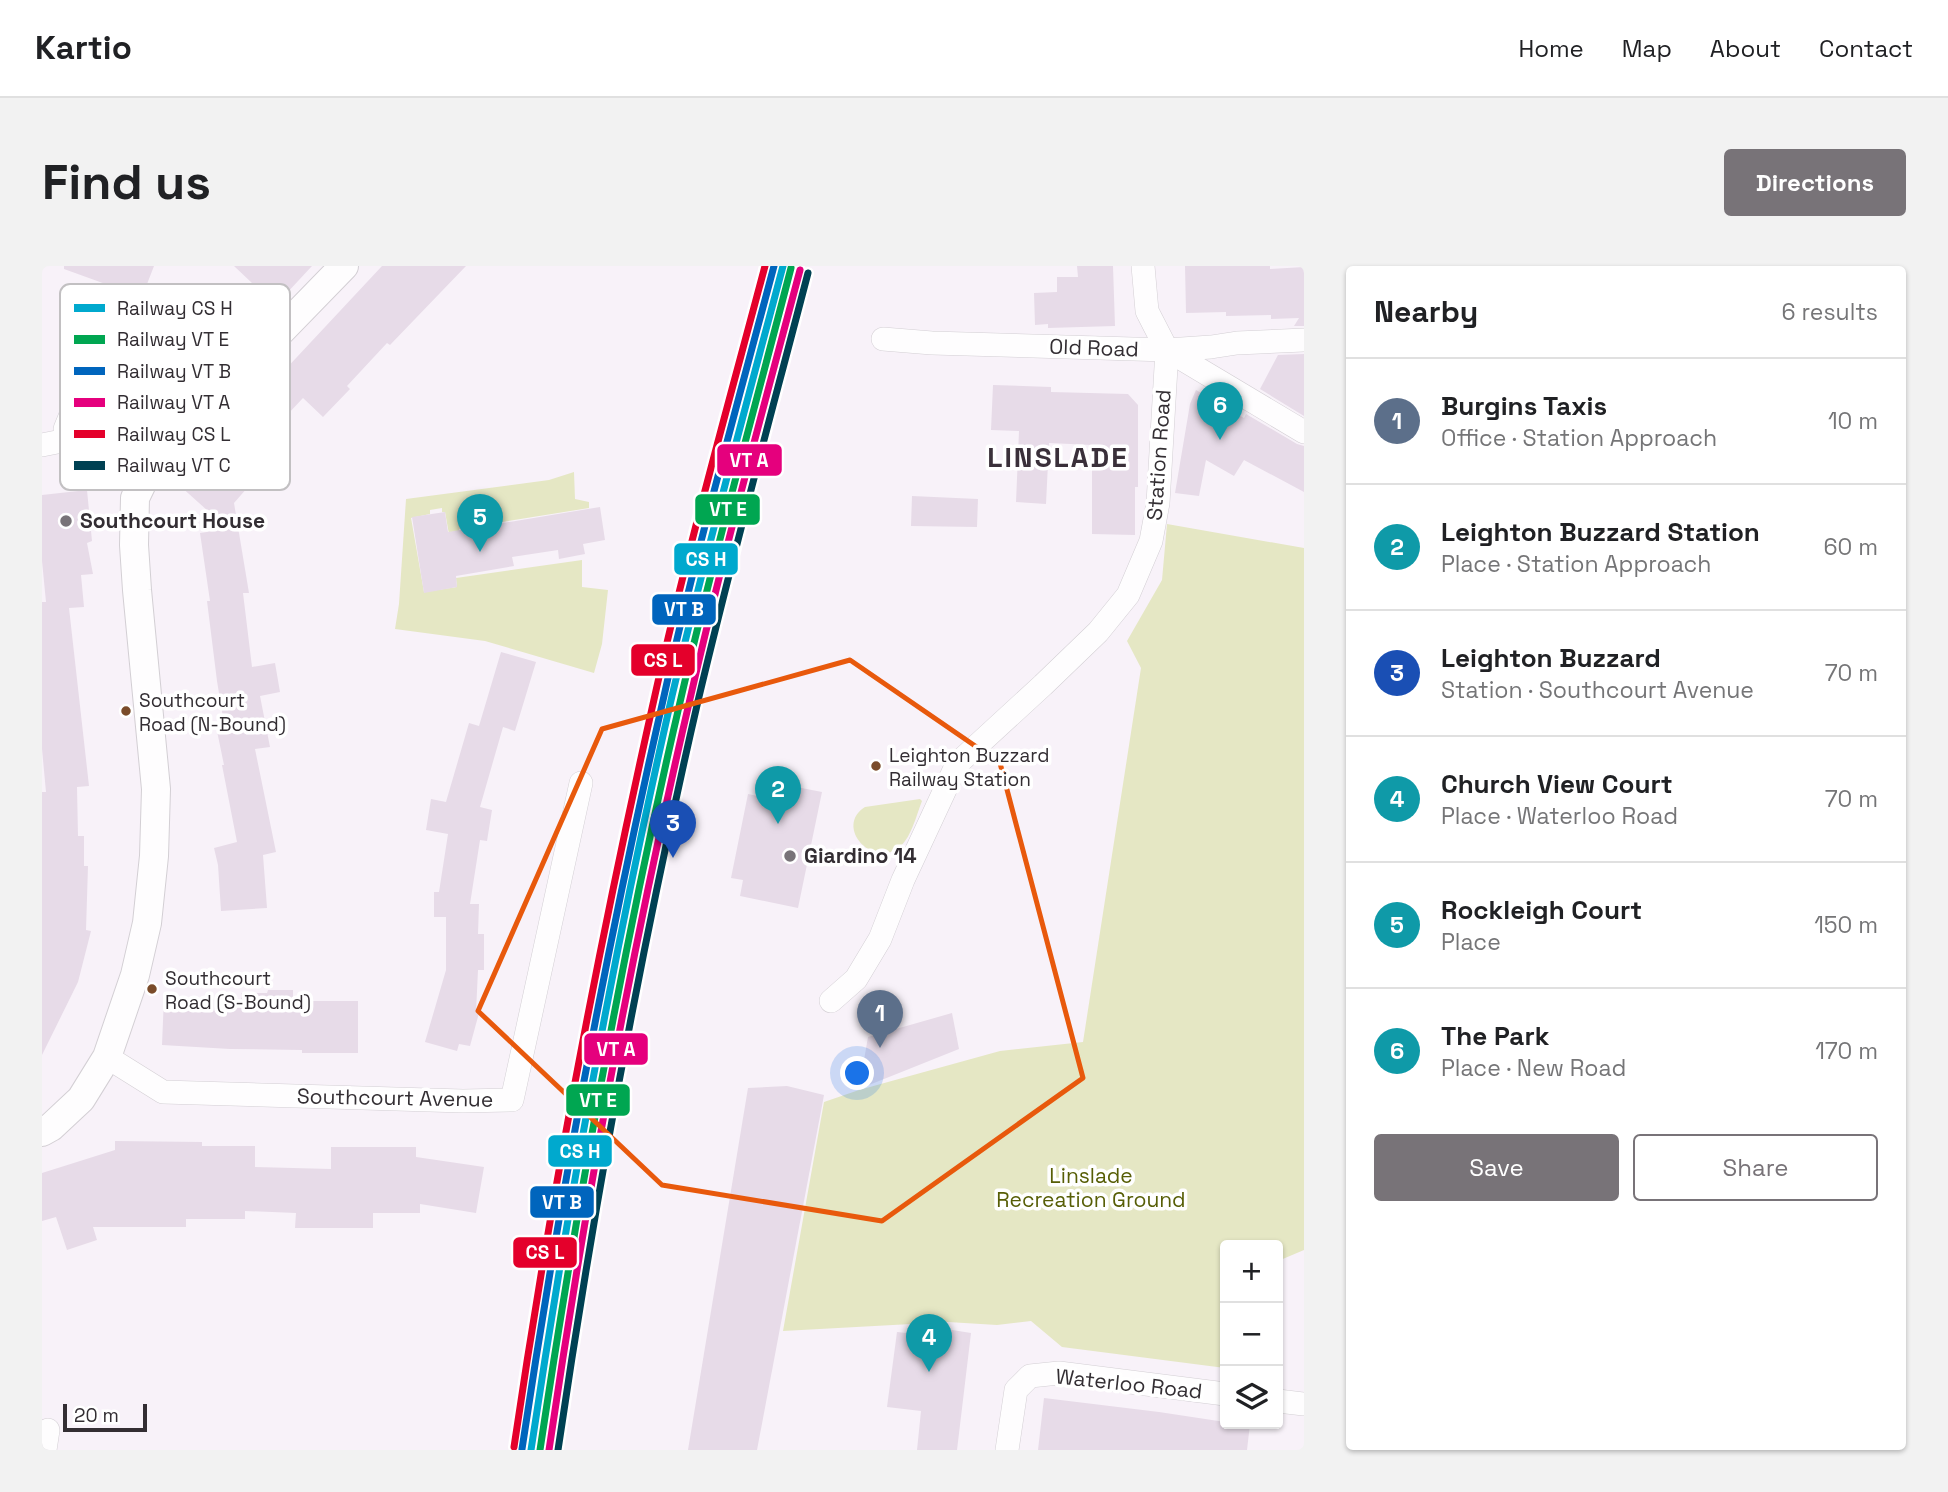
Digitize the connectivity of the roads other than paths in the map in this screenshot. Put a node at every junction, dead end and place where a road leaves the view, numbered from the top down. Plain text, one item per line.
1 (344, 266) edge
2 (1143, 266) edge
3 (290, 321) edge
4 (883, 339) dead end
5 (1304, 340) edge
6 (1167, 350) junction
7 (1304, 432) edge
8 (60, 441) edge
9 (42, 445) edge
10 (139, 490) edge
11 (581, 783) dead end
12 (831, 1001) dead end
13 (107, 1057) junction
14 (42, 1132) edge
15 (1220, 1393) edge
16 (1283, 1402) edge
17 (1304, 1404) edge
18 (1007, 1450) edge

1 - 3 street
2 - 6 street
4 - 6 street, Old Road
5 - 6 street, Old Road
6 - 7 street
6 - 12 street, Station Road
8 - 9 street
10 - 13 street
11 - 13 street, Southcourt Avenue
13 - 14 street
15 - 18 street, Waterloo Road
16 - 17 street

